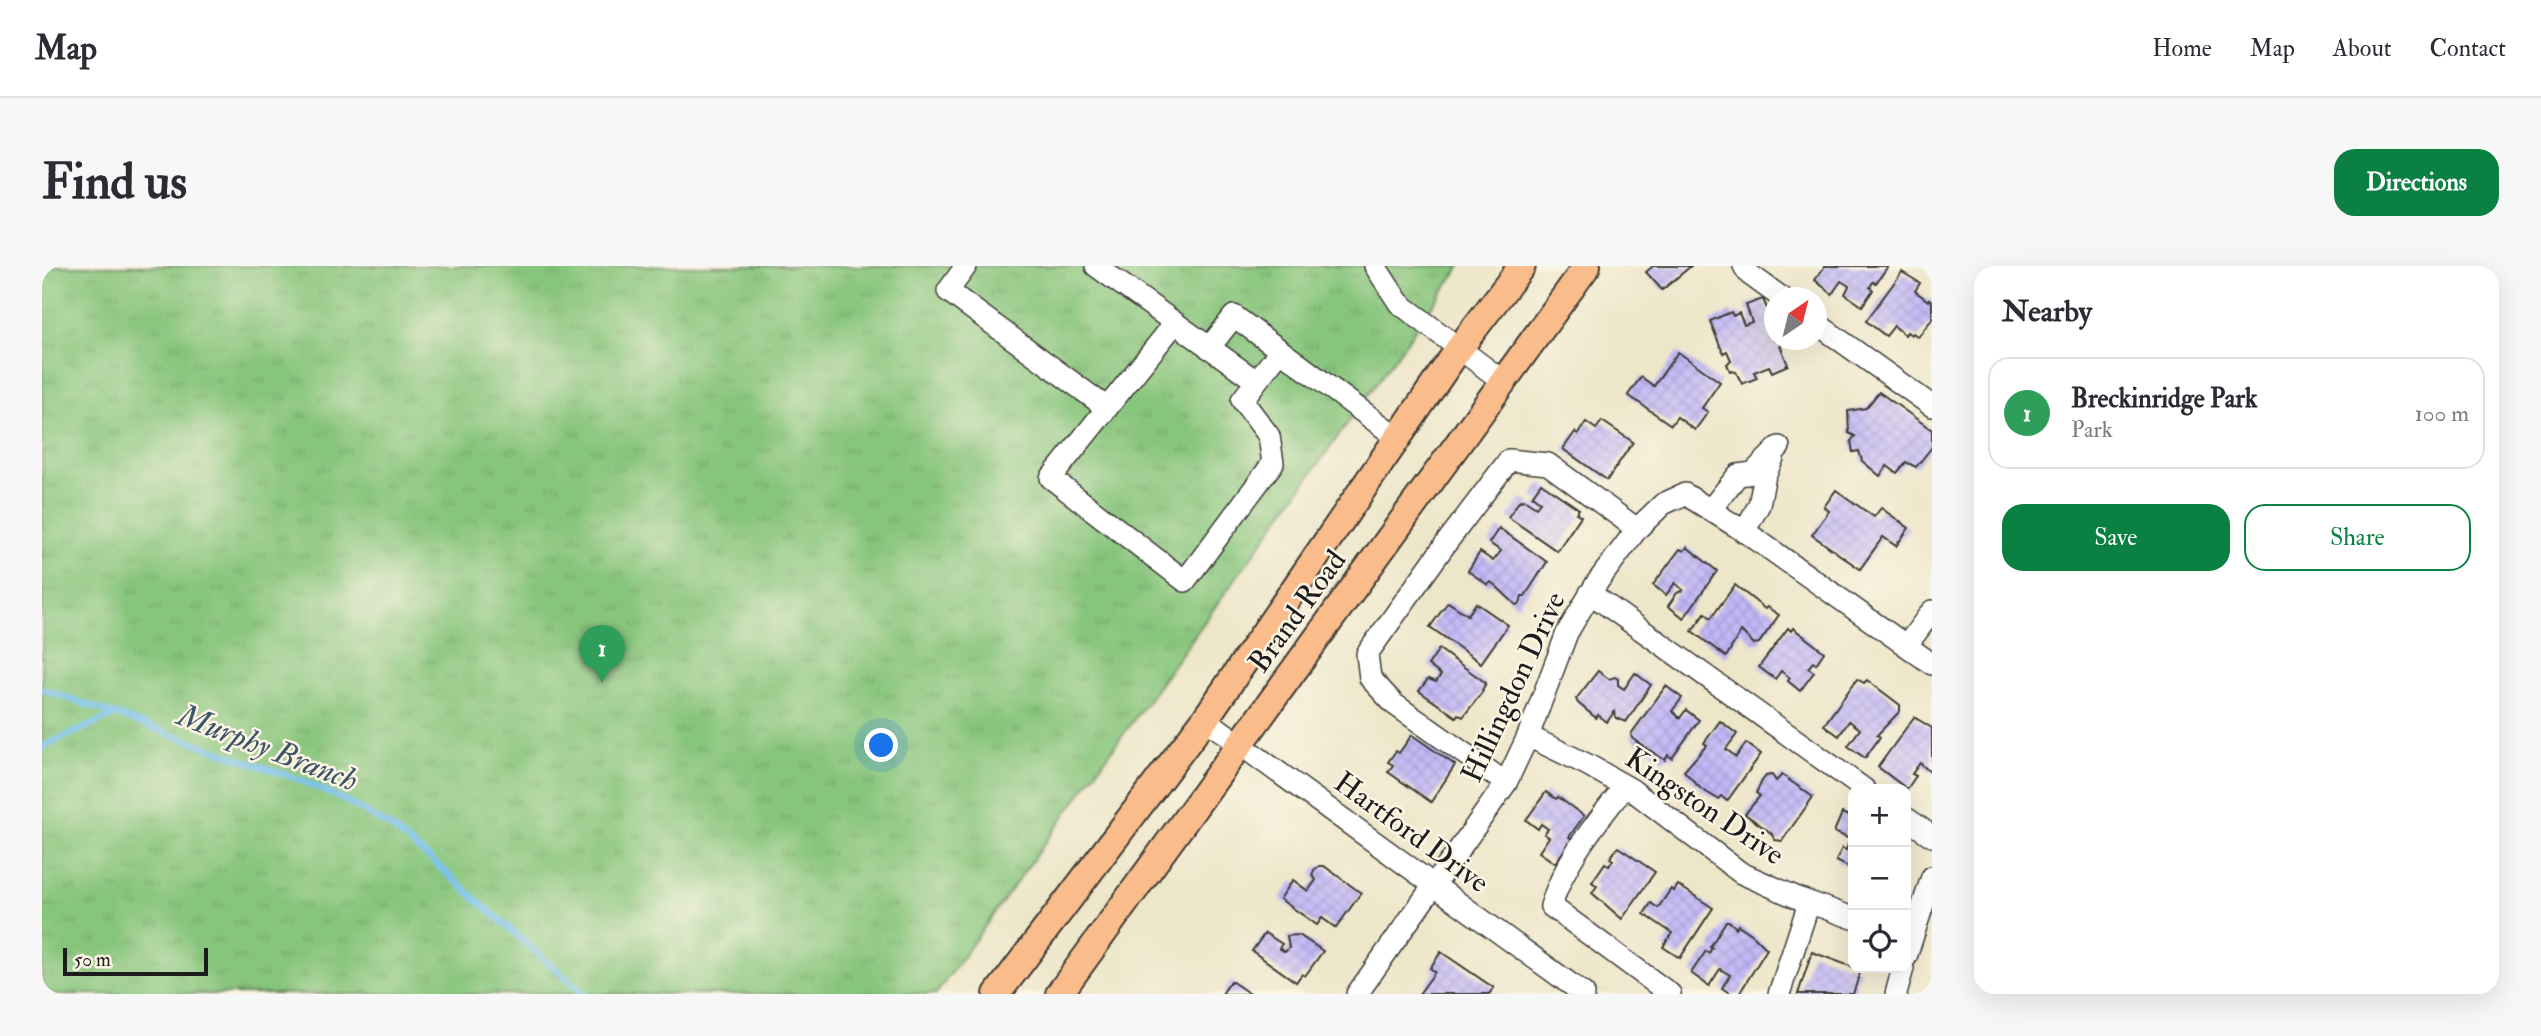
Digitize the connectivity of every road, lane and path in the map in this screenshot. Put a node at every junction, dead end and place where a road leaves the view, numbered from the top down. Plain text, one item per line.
1 (966, 266) edge
2 (1096, 266) edge
3 (1375, 266) edge
4 (1522, 266) edge
5 (1587, 266) edge
6 (1744, 266) edge
7 (1767, 287) edge
8 (1175, 323) junction
9 (1827, 331) edge
10 (1209, 348) junction
11 (1458, 350) junction
12 (1280, 351) junction
13 (1256, 382) junction
14 (1504, 382) junction
15 (1932, 406) edge
16 (1107, 408) junction
17 (1398, 438) junction
18 (1710, 510) junction
19 (1637, 530) junction
20 (1744, 532) junction
21 (1590, 593) junction
22 (1932, 611) edge
23 (1907, 645) junction
24 (1932, 664) edge
25 (1205, 719) junction
26 (1528, 736) junction
27 (1241, 745) junction
28 (1506, 783) junction
29 (1857, 784) edge
30 (1625, 786) junction
31 (1911, 821) edge
32 (1932, 836) edge
33 (1932, 877) edge
34 (1434, 884) junction
35 (1809, 903) junction
36 (1848, 916) edge
37 (1917, 932) edge
38 (1902, 973) edge
39 (997, 994) edge
40 (1059, 994) edge
41 (1357, 994) edge
42 (1584, 994) edge
43 (1671, 994) edge
44 (1779, 994) edge
45 (1896, 994) edge

1 - 16 street
2 - 8 street
3 - 11 street
4 - 11 main road, Brand Road
5 - 14 main road, Brand Road
6 - 7 street
8 - 10 street
8 - 16 street
9 - 15 street
10 - 12 street
10 - 13 street
11 - 14 street
11 - 17 main road, Brand Road
12 - 13 street
12 - 17 street
13 - 16 street
14 - 27 main road, Brand Road
17 - 25 main road, Brand Road
18 - 19 street, Hillingdon Drive
18 - 20 street, Hillingdon Drive
18 - 20 street
19 - 21 street, Hillingdon Drive
19 - 28 street
20 - 23 street, Hillingdon Drive
21 - 26 street, Hillingdon Drive
21 - 29 street
22 - 23 street
23 - 24 street, Hillingdon Drive
25 - 27 street, Hartford Drive
25 - 39 main road, Brand Road
26 - 28 street, Hillingdon Drive
26 - 30 street, Kingston Drive
27 - 34 street, Hartford Drive
27 - 40 main road, Brand Road
28 - 34 street, Hillingdon Drive
30 - 35 street, Kingston Drive
30 - 43 street
31 - 32 street
33 - 37 street
34 - 41 street, Hillingdon Drive
34 - 42 street, Hartford Drive
35 - 36 street, Kingston Drive
35 - 44 street
38 - 45 street

